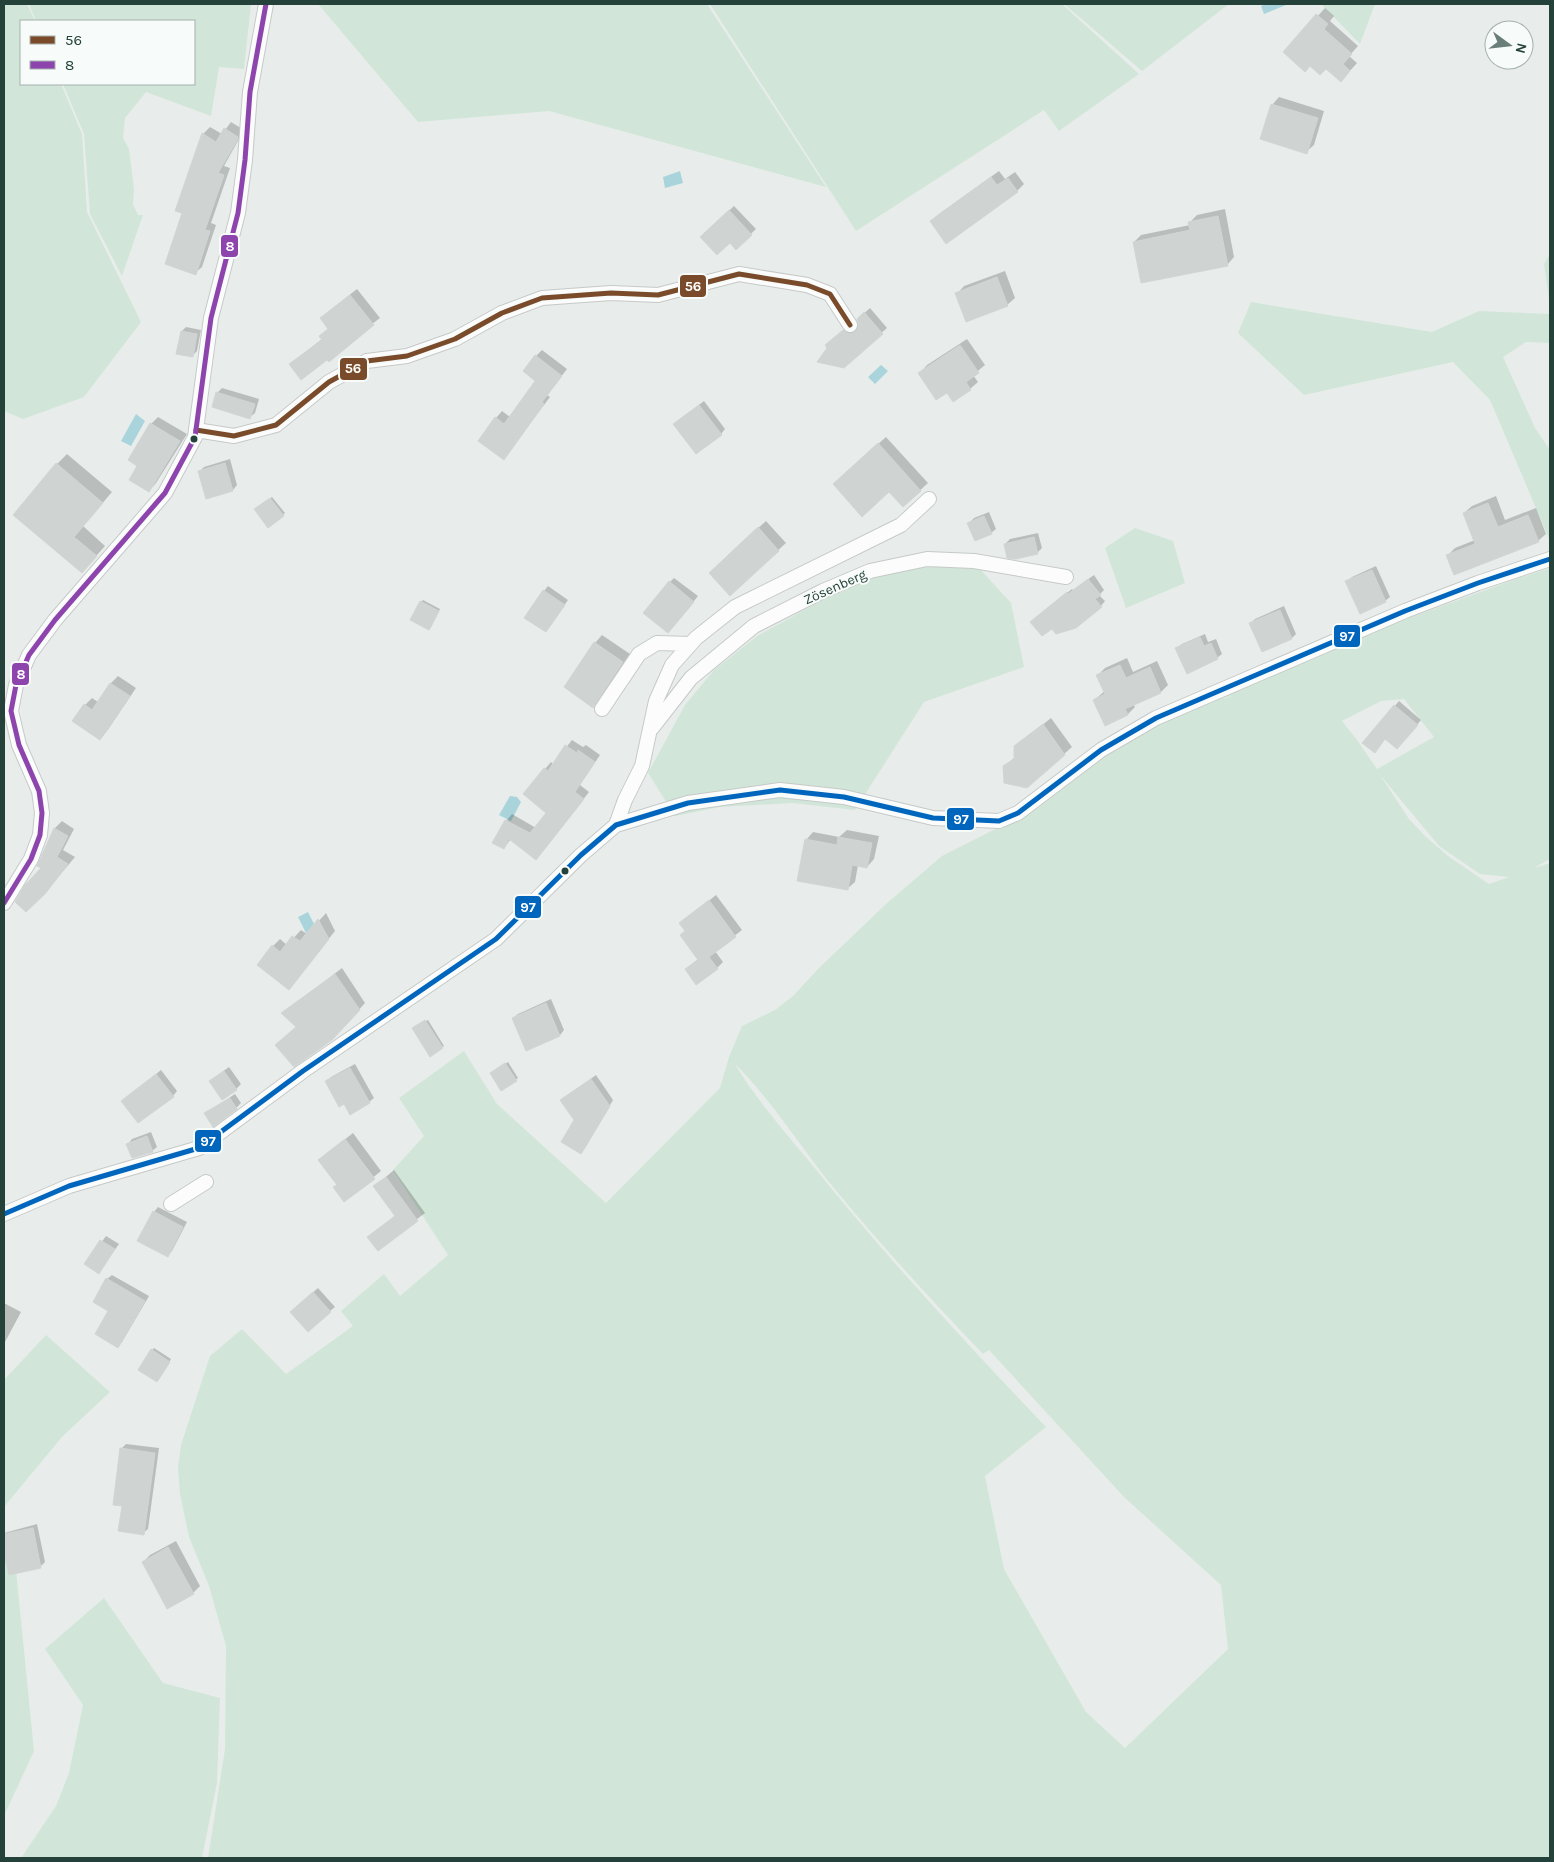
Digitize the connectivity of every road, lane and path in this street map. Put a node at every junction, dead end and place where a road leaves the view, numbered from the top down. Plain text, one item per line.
1 (266, 4) edge
2 (850, 325) dead end
3 (196, 430) junction
4 (929, 499) dead end
5 (1550, 559) edge
6 (1066, 578) dead end
7 (690, 644) junction
8 (602, 709) dead end
9 (650, 730) junction
10 (616, 825) junction
11 (4, 903) edge
12 (206, 1182) dead end
13 (171, 1204) dead end
14 (4, 1214) edge

1 - 3 street
2 - 3 street
3 - 11 street
4 - 7 street, Zösenberg
5 - 10 street, Zösenberg
6 - 9 street, Zösenberg
7 - 8 street
7 - 9 street, Zösenberg
9 - 10 street, Zösenberg
10 - 14 street, Zösenberg
12 - 13 street

